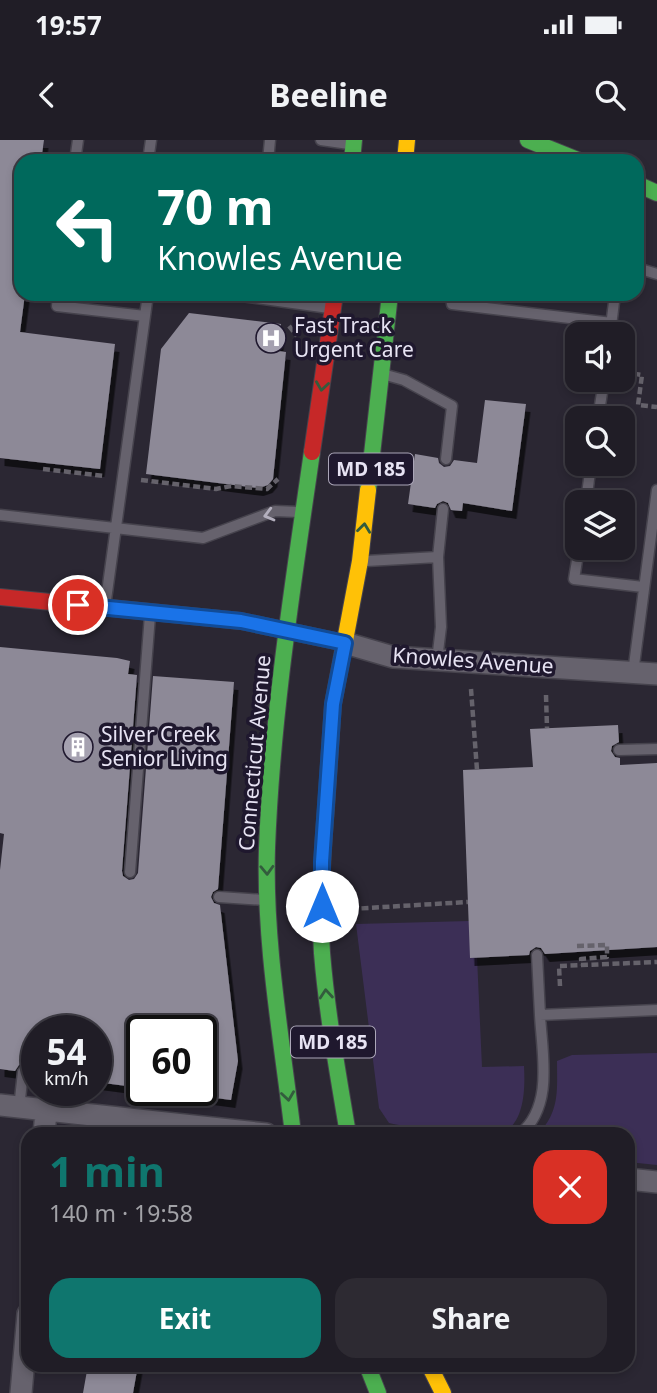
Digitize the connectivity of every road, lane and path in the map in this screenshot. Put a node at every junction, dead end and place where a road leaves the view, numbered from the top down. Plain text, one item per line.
1 (321, 140) edge
2 (528, 140) edge
3 (354, 142) edge
4 (562, 154) edge
5 (57, 301) edge
6 (147, 301) edge
7 (334, 301) edge
8 (389, 301) edge
9 (452, 301) edge
10 (614, 301) edge
11 (145, 316) junction
12 (566, 322) edge
13 (612, 322) edge
14 (289, 326) dead end
15 (297, 336) dead end
16 (382, 373) junction
17 (635, 374) edge
18 (657, 407) edge
19 (446, 459) dead end
20 (43, 469) dead end
21 (123, 478) junction
22 (278, 479) dead end
23 (657, 490) edge
24 (443, 509) dead end
25 (303, 512) junction
26 (0, 515) edge
27 (116, 528) junction
28 (438, 557) junction
29 (577, 560) edge
30 (360, 562) junction
31 (643, 587) junction
32 (0, 597) edge
33 (105, 607) junction
34 (151, 612) junction
35 (286, 631) junction
36 (345, 643) junction
37 (437, 660) junction
38 (633, 673) junction
39 (657, 674) edge
40 (471, 690) dead end
41 (546, 695) dead end
42 (547, 728) dead end
43 (657, 749) edge
44 (619, 750) dead end
45 (477, 770) dead end
46 (130, 872) dead end
47 (219, 897) dead end
48 (268, 901) junction
49 (468, 902) dead end
50 (346, 909) dead end
51 (577, 946) dead end
52 (537, 955) dead end
53 (657, 962) edge
54 (582, 965) junction
55 (657, 1010) edge
56 (540, 1015) junction
57 (561, 1015) junction
58 (21, 1077) edge
59 (10, 1107) edge
60 (46, 1112) junction
61 (45, 1127) edge
62 (196, 1127) edge
63 (292, 1127) edge
64 (347, 1127) edge
65 (528, 1127) edge
66 (635, 1180) edge
67 (657, 1182) edge
68 (23, 1372) edge
69 (370, 1372) edge
70 (432, 1372) edge
71 (21, 1393) edge
72 (378, 1393) edge
73 (443, 1393) edge

1 - 3 lane
2 - 4 main road
5 - 11 lane
6 - 11 lane
7 -> 25 main road, Connecticut Avenue / MD 185
8 - 16 main road, MD 185
9 - 12 lane
10 - 13 lane
11 - 21 lane
14 - 15 path
16 - 19 lane
30 -> 16 main road, MD 185
17 - 18 path
20 - 21 path
21 - 22 path
21 - 27 lane
23 - 31 lane
24 - 28 lane
25 -> 27 lane
25 - 35 main road, Connecticut Avenue / MD 185
26 - 27 lane
27 - 33 lane
28 - 30 lane
28 - 37 lane
29 - 31 lane
30 - 36 main road, MD 185
31 - 38 lane
32 - 33 main road, Knowles Avenue
33 - 34 main road, Knowles Avenue
34 - 35 main road, Knowles Avenue
34 - 46 lane
35 - 36 main road, Knowles Avenue
35 -> 48 main road, Connecticut Avenue / MD 185
36 - 37 street, Knowles Avenue
64 -> 36 main road, MD 185
37 - 38 street, Knowles Avenue
38 - 39 street, Knowles Avenue
40 - 45 path
41 - 42 path
43 - 44 lane
47 - 48 lane
48 -> 63 main road, Connecticut Avenue / MD 185
49 - 50 path
51 - 54 path
52 - 56 lane
53 - 54 path
54 - 57 path
55 - 57 lane
56 - 57 lane
56 - 65 lane
58 - 59 lane
59 - 60 street
60 - 61 street
60 - 62 street
66 - 67 street
68 - 71 street
69 - 72 main road
70 - 73 main road

